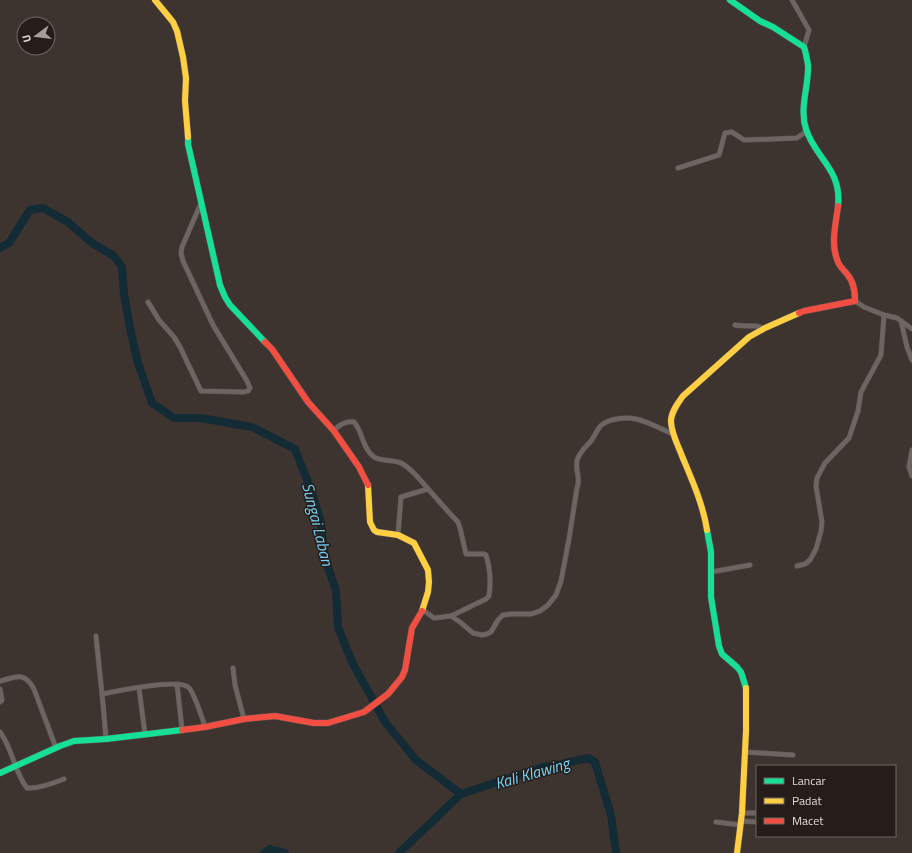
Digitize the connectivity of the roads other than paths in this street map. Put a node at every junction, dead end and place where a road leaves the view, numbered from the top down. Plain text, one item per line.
1 (155, 0) edge
2 (730, 0) edge
3 (792, 0) edge
4 (804, 47) junction
5 (807, 131) junction
6 (678, 168) dead end
7 (202, 201) junction
8 (855, 301) junction
9 (148, 302) dead end
10 (884, 314) junction
11 (901, 321) junction
12 (734, 325) dead end
13 (765, 328) junction
14 (912, 329) edge
15 (912, 360) edge
16 (334, 431) junction
17 (673, 434) junction
18 (912, 450) edge
19 (912, 476) edge
20 (428, 489) junction
21 (398, 535) junction
22 (750, 565) dead end
23 (797, 566) dead end
24 (711, 572) junction
25 (422, 610) junction
26 (451, 616) junction
27 (96, 636) dead end
28 (233, 668) dead end
29 (0, 681) edge
30 (177, 684) junction
31 (139, 688) junction
32 (0, 689) edge
33 (102, 694) junction
34 (0, 702) edge
35 (244, 720) junction
36 (205, 727) junction
37 (182, 729) junction
38 (0, 732) edge
39 (144, 734) junction
40 (106, 738) junction
41 (56, 748) junction
42 (745, 752) junction
43 (793, 755) dead end
44 (16, 766) junction
45 (0, 773) edge
46 (64, 779) dead end
47 (742, 813) junction
48 (756, 813) edge
49 (716, 822) dead end
50 (756, 822) edge
51 (741, 823) junction
52 (738, 853) edge

1 - 7 street
2 - 4 street
3 - 4 street
4 - 5 street
5 - 6 street
5 - 8 street
7 - 9 street
7 - 16 street
8 - 10 street
8 - 13 street
10 - 11 street
10 - 23 street
11 - 14 street
11 - 15 street
12 - 13 street
13 - 17 street
16 - 20 street
16 - 21 street
17 - 24 street
17 - 26 street
18 - 19 street
20 - 21 street
20 - 26 street
21 - 25 street
22 - 24 street
24 - 42 street
25 - 26 street
25 - 35 street
27 - 33 street
28 - 35 street
29 - 41 street
30 - 31 street
30 - 36 street
30 - 37 street
31 - 33 street
31 - 39 street
32 - 34 street
33 - 40 street
35 - 36 street
36 - 37 street
37 - 39 street
38 - 44 street
39 - 40 street
40 - 41 street
41 - 44 street
42 - 43 street
42 - 47 street
44 - 45 street
44 - 46 street
47 - 48 street
47 - 51 street
49 - 51 street
50 - 51 street
51 - 52 street

